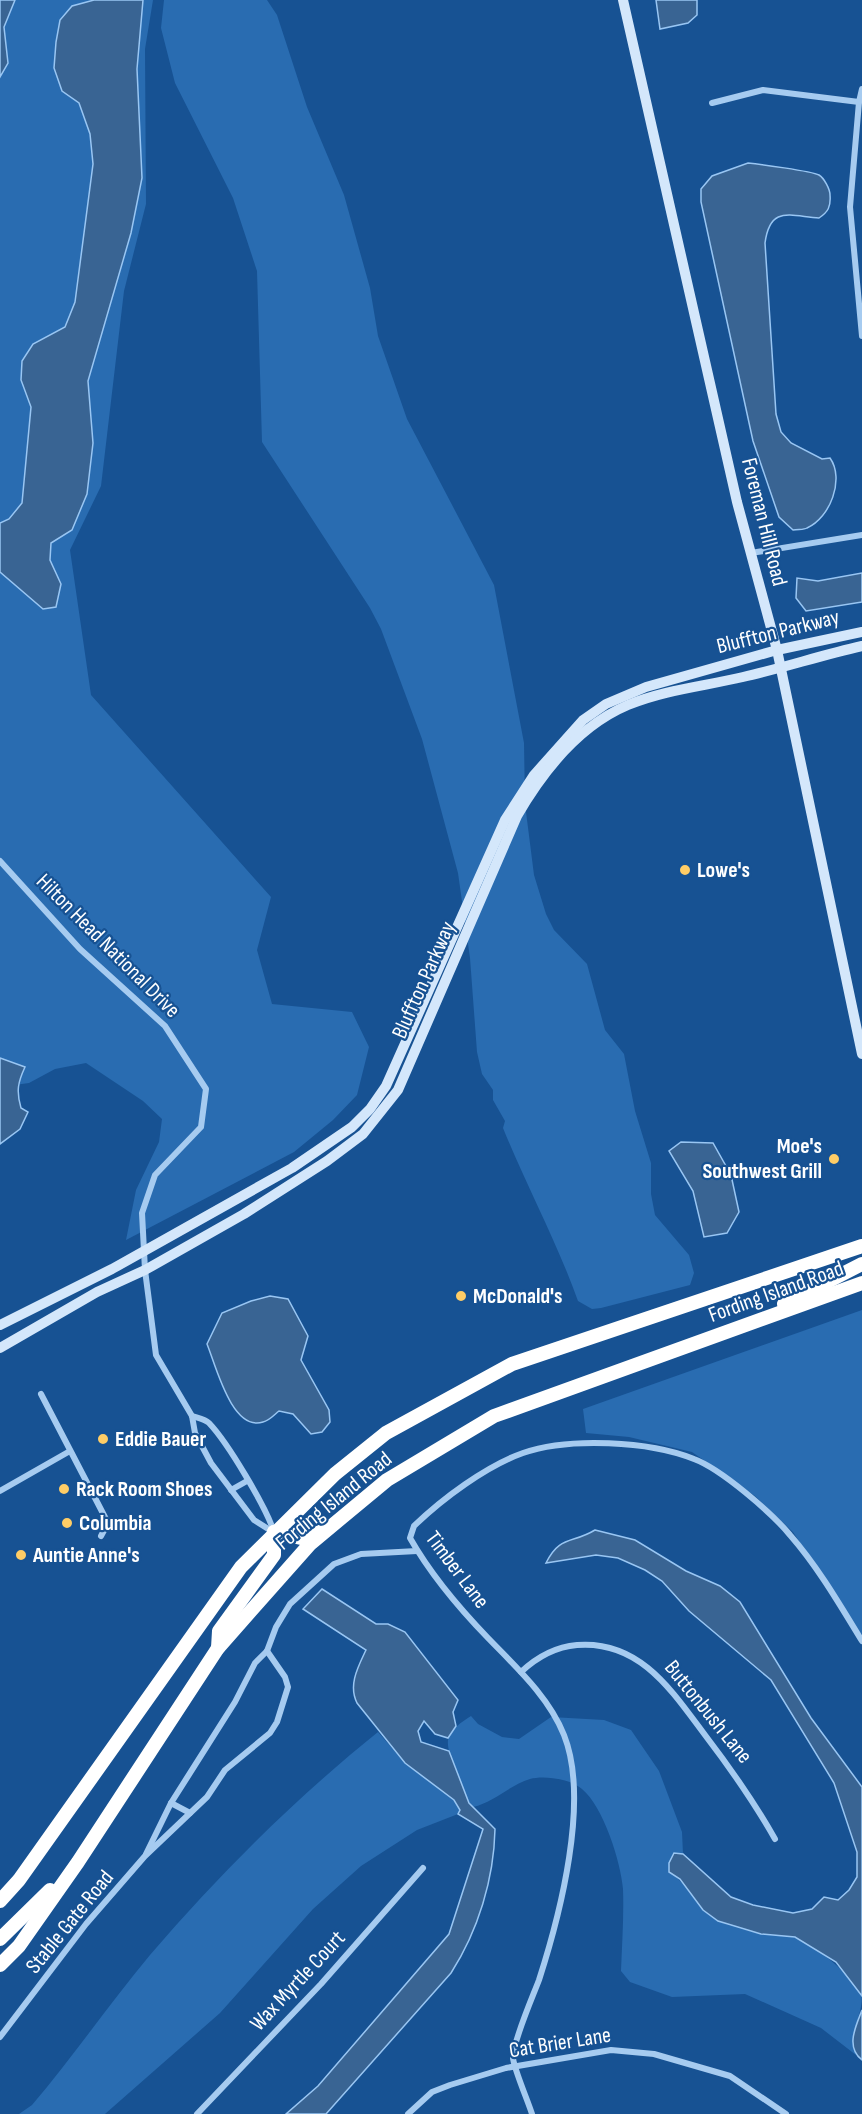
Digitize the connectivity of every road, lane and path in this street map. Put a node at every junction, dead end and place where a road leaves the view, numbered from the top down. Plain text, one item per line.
1 (623, 0) edge
2 (862, 89) edge
3 (858, 102) junction
4 (712, 103) dead end
5 (862, 336) edge
6 (862, 535) edge
7 (751, 554) junction
8 (862, 632) edge
9 (862, 646) edge
10 (777, 650) junction
11 (781, 669) junction
12 (0, 861) edge
13 (862, 1054) edge
14 (862, 1246) edge
15 (143, 1252) junction
16 (862, 1264) edge
17 (145, 1270) junction
18 (862, 1283) edge
19 (0, 1324) edge
20 (728, 1332) junction
21 (0, 1348) edge
22 (41, 1394) dead end
23 (192, 1416) junction
24 (70, 1451) junction
25 (247, 1481) junction
26 (231, 1490) junction
27 (0, 1491) edge
28 (330, 1527) junction
29 (274, 1532) junction
30 (101, 1536) dead end
31 (417, 1551) junction
32 (862, 1641) edge
33 (218, 1648) junction
34 (267, 1651) junction
35 (521, 1672) junction
36 (171, 1803) junction
37 (190, 1814) junction
38 (775, 1839) dead end
39 (145, 1857) junction
40 (78, 1862) junction
41 (423, 1868) dead end
42 (0, 1901) edge
43 (0, 1939) edge
44 (0, 1965) edge
45 (0, 2037) edge
46 (516, 2067) junction
47 (197, 2114) edge
48 (408, 2114) edge
49 (532, 2114) edge
50 (786, 2114) edge

1 - 7 main road, Foreman Hill Road
2 - 3 street
3 - 4 street
3 - 5 street
6 - 7 street
7 - 10 main road, Foreman Hill Road
8 - 10 main road, Bluffton Parkway
9 - 11 main road, Bluffton Parkway
10 - 11 main road, Foreman Hill Road
10 - 15 main road, Bluffton Parkway
11 - 13 main road, Foreman Hill Road
11 - 17 main road, Bluffton Parkway
12 - 15 street, Hilton Head National Drive
14 - 29 highway, Fording Island Road
15 - 17 street, Hilton Head National Drive
15 - 19 main road, Bluffton Parkway
16 - 20 highway
17 - 21 main road, Bluffton Parkway
17 - 23 street, Hilton Head National Drive
18 - 20 highway, Fording Island Road
20 - 28 highway, Fording Island Road
22 - 24 street
23 - 25 street, Hilton Head National Drive
23 - 26 street, Hilton Head National Drive
24 - 27 street
24 - 30 street
25 - 26 street
25 - 29 street, Hilton Head National Drive
26 - 29 street, Hilton Head National Drive
28 - 29 highway
28 - 33 highway, Fording Island Road
29 - 33 highway
29 - 42 highway, Fording Island Road
31 - 32 street, Timber Lane
31 - 34 street, Stable Gate Road
31 - 35 street, Timber Lane
33 - 40 highway, Fording Island Road
34 - 36 street, Stable Gate Road
34 - 37 street, Stable Gate Road
35 - 38 street, Buttonbush Lane
35 - 46 street, Timber Lane
36 - 37 street
36 - 39 street, Stable Gate Road
37 - 39 street, Stable Gate Road
39 - 45 street, Stable Gate Road
40 - 43 highway
40 - 44 highway, Fording Island Road
41 - 47 street, Wax Myrtle Court
46 - 48 street, Cat Brier Lane
46 - 49 street, Timber Lane
46 - 50 street, Cat Brier Lane

